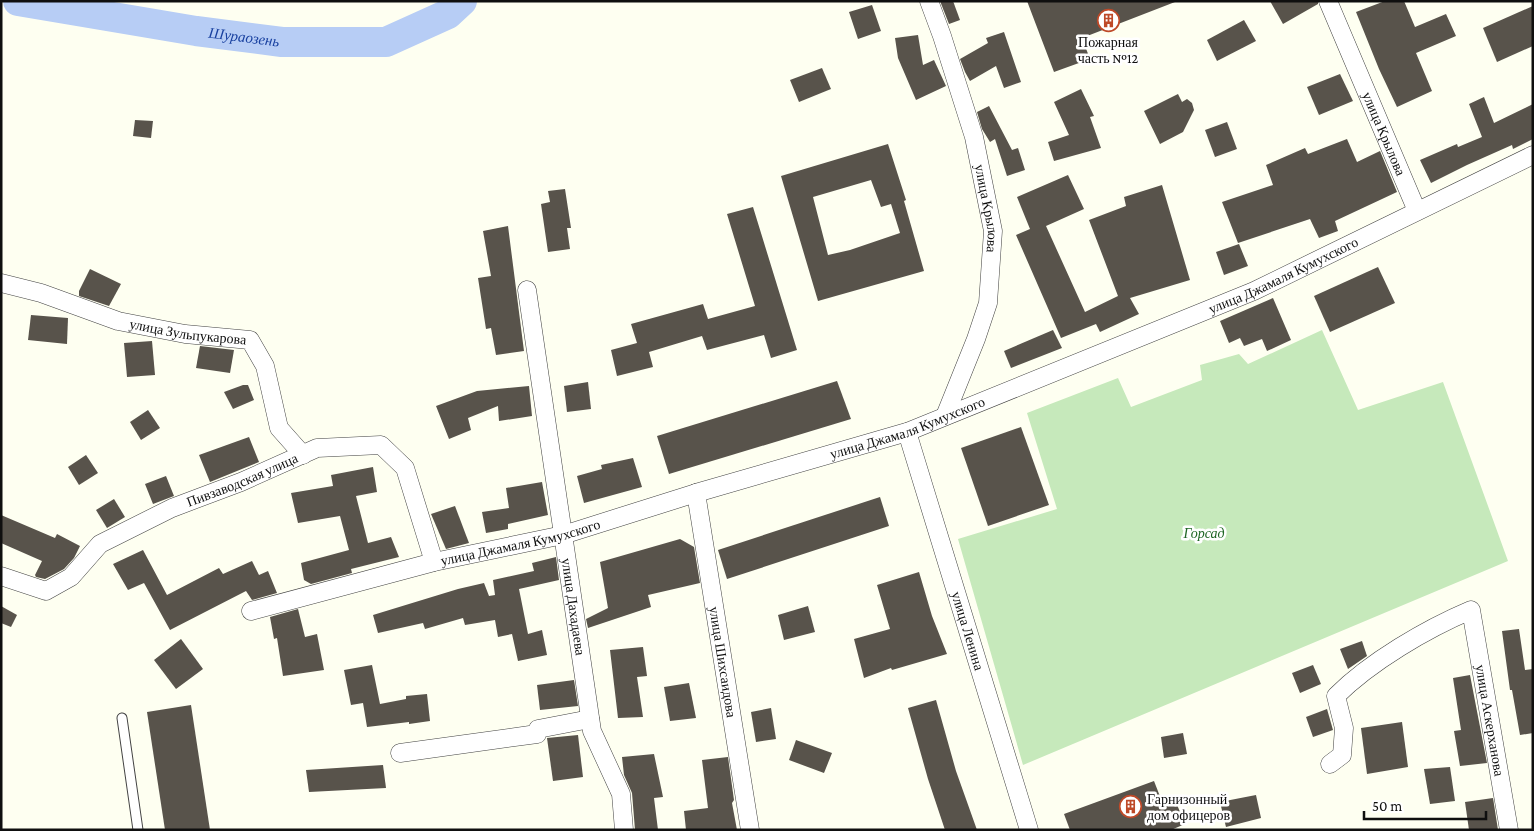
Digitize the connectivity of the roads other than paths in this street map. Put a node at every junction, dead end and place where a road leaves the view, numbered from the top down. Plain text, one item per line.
1 (928, 1) edge
2 (1328, 1) edge
3 (1533, 155) edge
4 (1417, 211) junction
5 (1, 283) edge
6 (527, 290) dead end
7 (945, 416) junction
8 (907, 432) junction
9 (303, 455) junction
10 (696, 493) junction
11 (563, 535) junction
12 (434, 562) junction
13 (1, 576) edge
14 (251, 611) dead end
15 (122, 718) dead end
16 (590, 719) junction
17 (400, 754) dead end
18 (1330, 764) dead end
19 (138, 830) edge
20 (624, 830) edge
21 (750, 830) edge
22 (1029, 830) edge
23 (1509, 830) edge

1 - 7 street, улица Крылова
2 - 4 street, улица Крылова
3 - 4 street, улица Джамаля Кумухского
4 - 7 street, улица Джамаля Кумухского
5 - 9 street, улица Зульпукарова
6 - 11 street, улица Дахадаева
7 - 8 street, улица Джамаля Кумухского
8 - 10 street, улица Джамаля Кумухского
8 - 22 street, улица Ленина
9 - 12 street, Пивзаводская улица
9 - 13 street, Пивзаводская улица
10 - 11 street, улица Джамаля Кумухского
10 - 21 street, улица Шихсаидова
11 - 12 street, улица Джамаля Кумухского
11 - 16 street, улица Дахадаева
12 - 14 street, улица Джамаля Кумухского
15 - 19 lane
16 - 17 street
16 - 20 street, улица Дахадаева
18 - 23 street, улица Аскерханова

